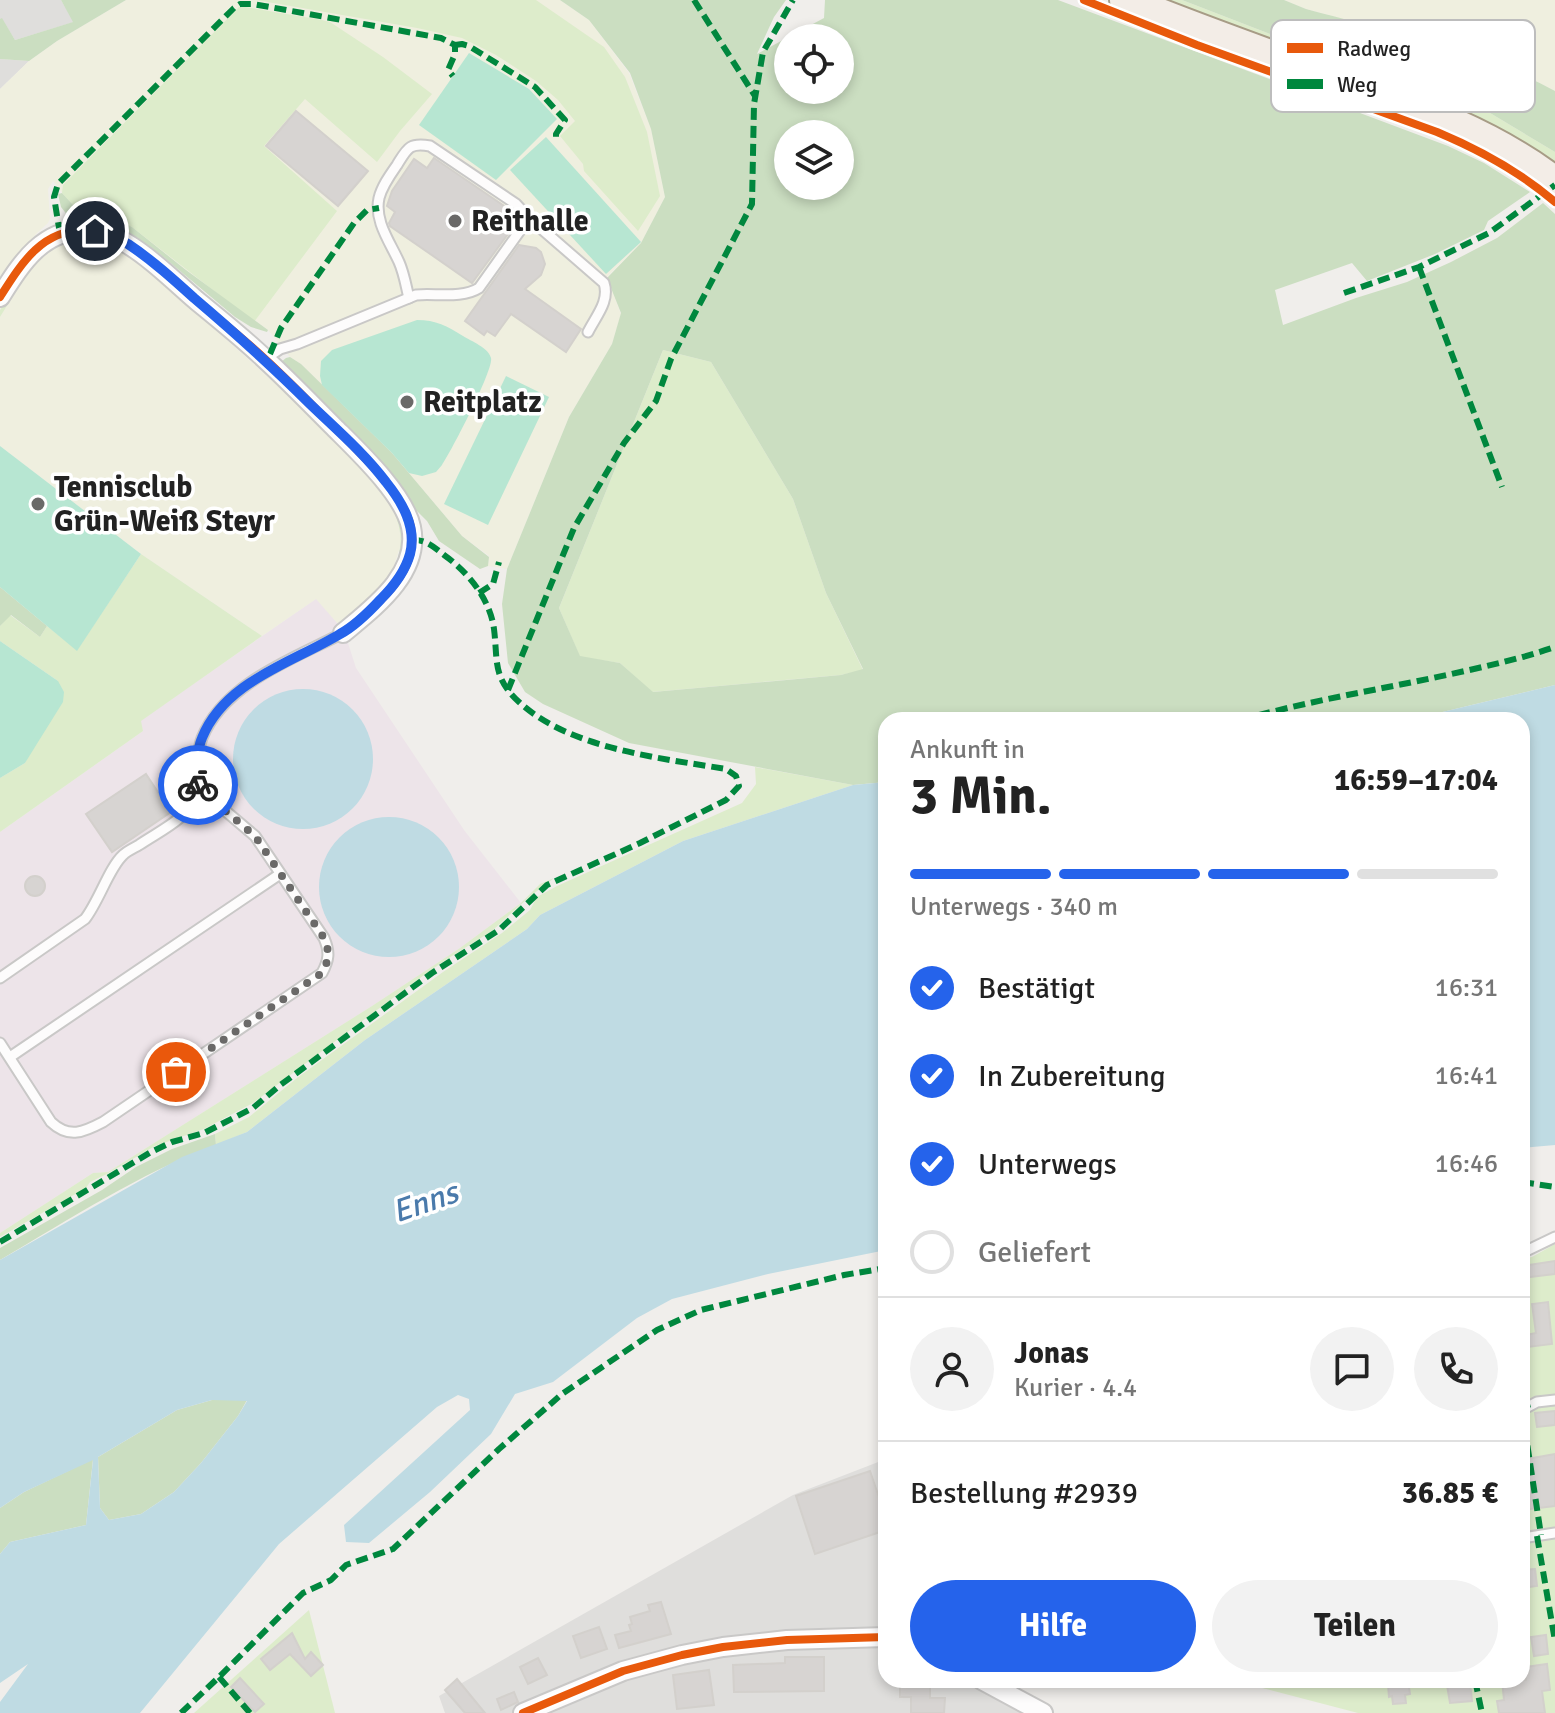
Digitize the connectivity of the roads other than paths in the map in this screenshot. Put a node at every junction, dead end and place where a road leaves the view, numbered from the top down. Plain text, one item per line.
1 (1125, 0) edge
2 (1271, 56) edge
3 (1427, 112) edge
4 (1555, 182) edge
5 (529, 218) junction
6 (0, 297) edge
7 (409, 298) junction
8 (588, 332) dead end
9 (265, 359) junction
10 (343, 633) joint
11 (198, 793) junction
12 (280, 874) junction
13 (0, 978) edge
14 (0, 1043) edge
15 (10, 1057) junction
16 (1555, 1237) edge
17 (1530, 1249) edge
18 (1555, 1400) edge
19 (1530, 1406) edge
20 (1555, 1533) edge
21 (1530, 1537) edge
22 (878, 1637) edge
23 (997, 1688) edge
24 (523, 1713) edge
25 (1043, 1713) edge

1 - 2 main road
3 - 4 main road
5 - 7 lane
5 - 7 lane
5 - 8 lane
6 - 9 street
7 - 9 lane
9 - 10 street
10 - 11 lane
11 - 12 lane
11 - 13 lane
12 - 15 lane
12 - 15 lane
14 - 15 lane
16 - 17 lane
18 - 19 lane
20 - 21 lane
22 - 24 street
23 - 25 street

